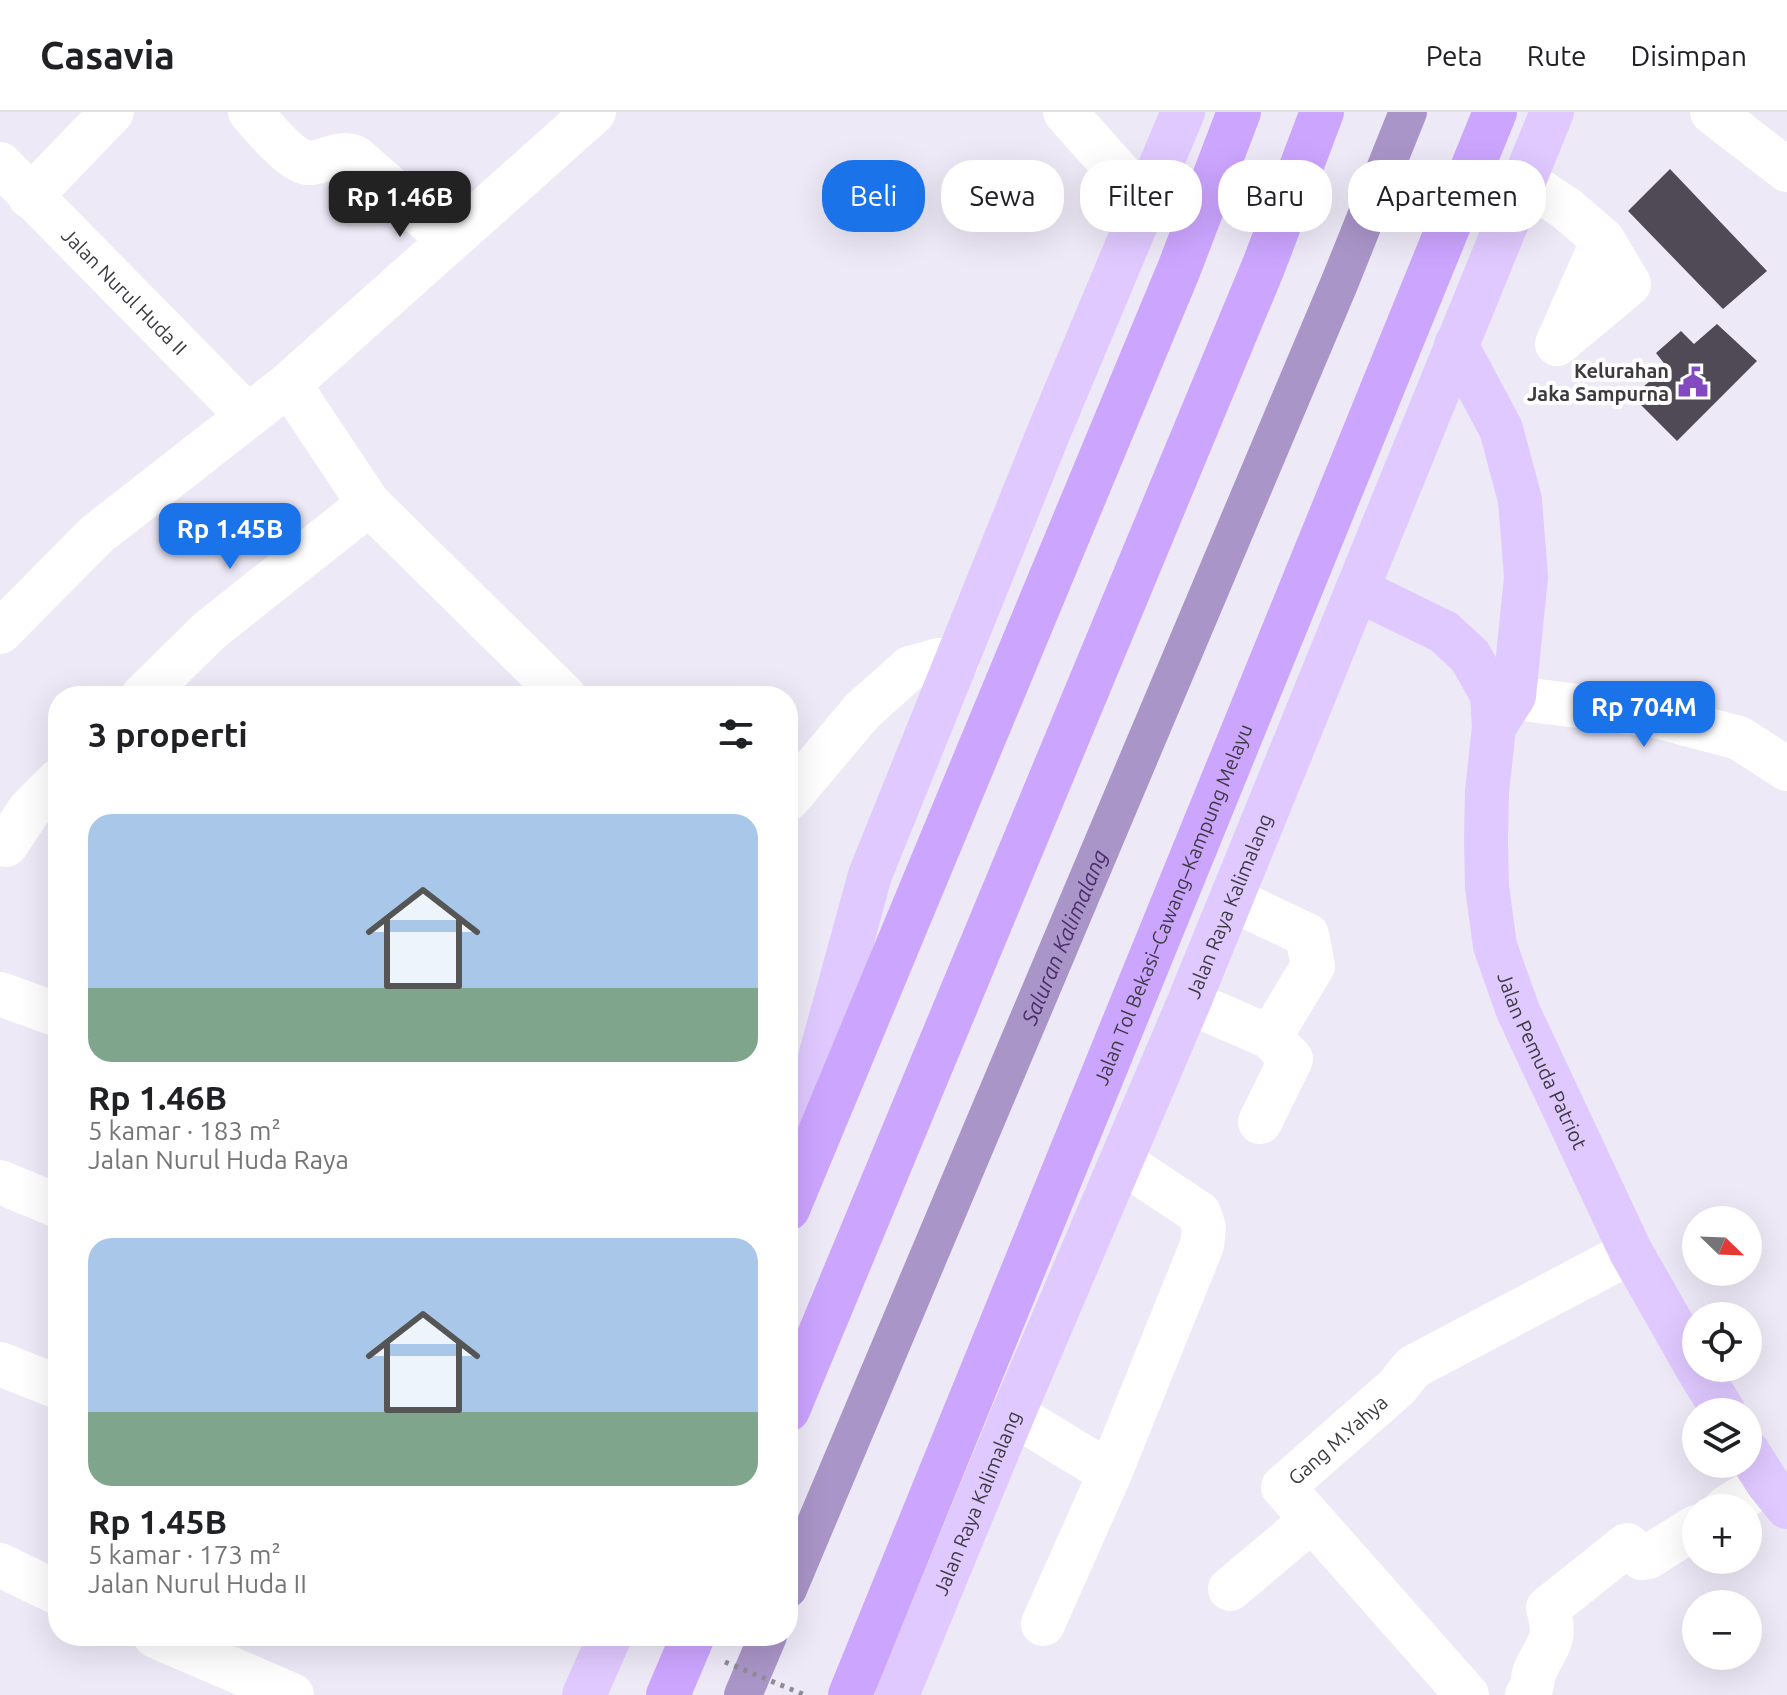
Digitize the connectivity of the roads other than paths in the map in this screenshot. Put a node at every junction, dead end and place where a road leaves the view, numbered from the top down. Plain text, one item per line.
1 (112, 112) edge
2 (250, 112) edge
3 (594, 112) edge
4 (1065, 112) edge
5 (1183, 112) edge
6 (1239, 112) edge
7 (1322, 112) edge
8 (1495, 112) edge
9 (1552, 112) edge
10 (1712, 112) edge
11 (1108, 160) edge
12 (1163, 160) edge
13 (1532, 160) edge
14 (0, 164) edge
15 (1785, 165) edge
16 (1546, 195) edge
17 (30, 197) junction
18 (1134, 232) edge
19 (1503, 232) edge
20 (450, 240) junction
21 (1603, 240) dead end
22 (1456, 345) junction
23 (289, 384) junction
24 (248, 416) junction
25 (369, 504) junction
26 (1358, 590) junction
27 (0, 632) edge
28 (957, 661) junction
29 (153, 686) edge
30 (554, 686) edge
31 (1500, 706) junction
32 (1787, 769) edge
33 (798, 787) edge
34 (48, 791) edge
35 (6, 845) dead end
36 (1231, 899) junction
37 (0, 994) edge
38 (1189, 1002) junction
39 (48, 1011) edge
40 (1270, 1037) junction
41 (1260, 1122) dead end
42 (798, 1137) edge
43 (1122, 1162) junction
44 (0, 1182) edge
45 (798, 1185) edge
46 (48, 1202) edge
47 (1631, 1252) junction
48 (1682, 1341) edge
49 (0, 1364) edge
50 (48, 1383) edge
51 (798, 1386) edge
52 (1013, 1414) junction
53 (1110, 1473) junction
54 (1767, 1480) edge
55 (1746, 1494) edge
56 (1312, 1520) junction
57 (1682, 1536) edge
58 (0, 1565) edge
59 (48, 1588) edge
60 (1230, 1589) dead end
61 (1043, 1624) dead end
62 (178, 1646) edge
63 (606, 1646) edge
64 (703, 1647) edge
65 (292, 1695) edge
66 (584, 1695) edge
67 (668, 1695) edge
68 (850, 1695) edge
69 (897, 1695) edge
70 (1467, 1695) edge
71 (1527, 1695) edge

1 - 17 street
2 - 20 street
3 - 20 street
4 - 11 street
5 - 12 main road
6 - 45 highway
7 - 51 highway
8 - 68 highway, Jalan Tol Bekasi–Cawang–Kampung Melayu
9 - 13 main road, Jalan Raya Kalimalang
10 - 15 street
14 - 17 street, Jalan Nurul Huda II
16 - 21 street
17 - 24 street, Jalan Nurul Huda II
18 - 28 main road
19 - 22 main road, Jalan Raya Kalimalang
20 - 23 street
22 - 26 main road, Jalan Raya Kalimalang
22 - 31 main road, Jalan Pemuda Patriot
23 - 24 street
23 - 25 street
24 - 27 street
25 - 29 street
25 - 30 street
26 - 31 main road
26 - 36 main road, Jalan Raya Kalimalang
28 - 33 street
28 - 42 main road
31 - 32 street
31 - 47 main road, Jalan Pemuda Patriot
34 - 35 street
36 - 38 main road, Jalan Raya Kalimalang
36 - 40 street
37 - 39 street
38 - 40 street
38 - 43 main road, Jalan Raya Kalimalang
40 - 41 street
43 - 52 main road, Jalan Raya Kalimalang
43 - 53 street
44 - 46 street
47 - 48 main road, Jalan Pemuda Patriot
47 - 56 street, Gang M.Yahya
49 - 50 street
52 - 53 street
52 - 69 main road, Jalan Raya Kalimalang
53 - 61 street
54 - 55 street
56 - 60 street
56 - 70 street, Gang M.Yahya
57 - 71 street
58 - 59 street
62 - 65 street
63 - 66 main road
64 - 67 highway

